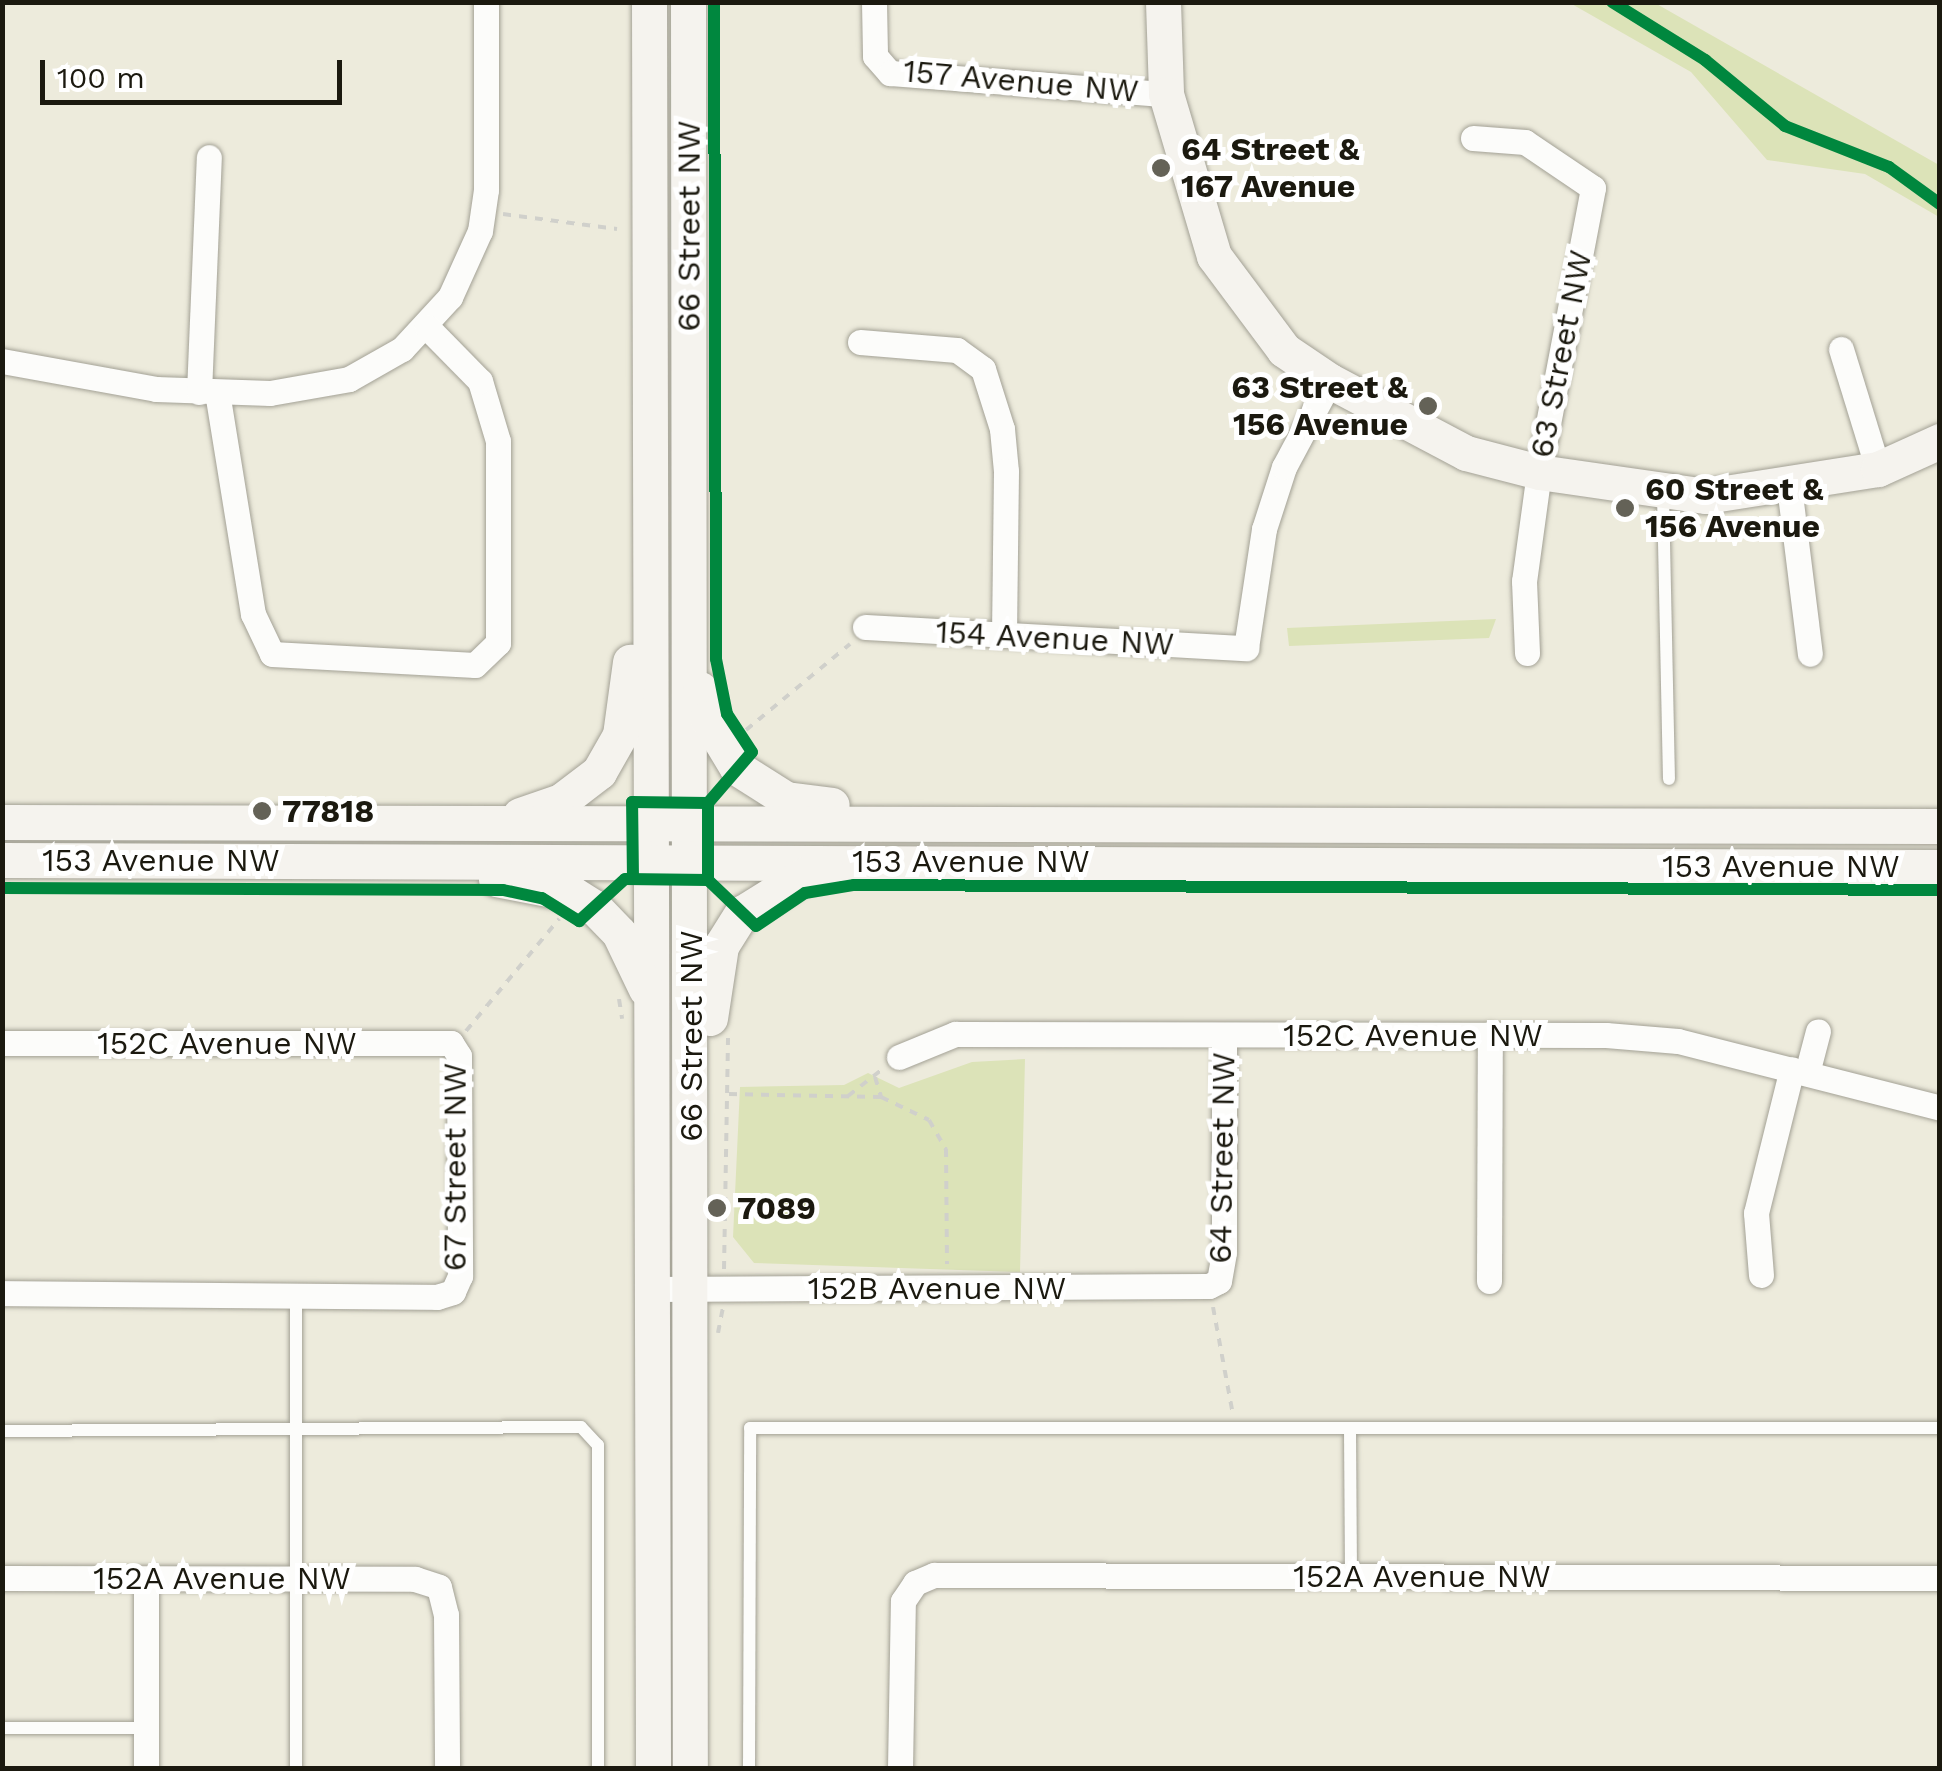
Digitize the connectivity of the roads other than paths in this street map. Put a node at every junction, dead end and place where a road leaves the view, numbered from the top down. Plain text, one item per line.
1 (486, 2) edge
2 (649, 2) edge
3 (688, 2) edge
4 (874, 2) edge
5 (1163, 2) edge
6 (1166, 94) junction
7 (1473, 138) dead end
8 (209, 157) dead end
9 (427, 327) junction
10 (860, 342) dead end
11 (1840, 349) dead end
12 (2, 361) edge
13 (1330, 381) junction
14 (208, 392) junction
15 (650, 407) junction
16 (1940, 441) edge
17 (1878, 469) junction
18 (1539, 472) junction
19 (1788, 486) junction
20 (1663, 491) junction
21 (865, 627) road end
22 (1004, 635) junction
23 (690, 650) junction
24 (1527, 653) dead end
25 (1810, 654) dead end
26 (1669, 779) dead end
27 (2, 822) edge
28 (474, 822) junction
29 (651, 822) junction
30 (690, 822) junction
31 (1126, 824) junction
32 (1940, 826) edge
33 (2, 860) edge
34 (246, 860) junction
35 (652, 860) junction
36 (690, 860) junction
37 (869, 861) junction
38 (1940, 867) edge
39 (652, 1012) junction
40 (1818, 1031) dead end
41 (1490, 1034) junction
42 (1224, 1035) junction
43 (2, 1043) edge
44 (451, 1044) joint
45 (899, 1057) road end
46 (1799, 1071) junction
47 (1940, 1108) edge
48 (691, 1117) junction
49 (1761, 1274) dead end
50 (1489, 1281) dead end
51 (1214, 1283) joint
52 (653, 1289) junction
53 (692, 1289) junction
54 (296, 1293) junction
55 (2, 1294) edge
56 (1940, 1428) edge
57 (1350, 1430) junction
58 (2, 1431) edge
59 (296, 1431) junction
60 (1351, 1576) junction
61 (2, 1578) edge
62 (1940, 1578) edge
63 (146, 1579) junction
64 (296, 1579) junction
65 (2, 1728) edge
66 (146, 1728) junction
67 (146, 1768) edge
68 (296, 1768) edge
69 (446, 1768) edge
70 (598, 1768) edge
71 (653, 1768) edge
72 (690, 1768) edge
73 (748, 1768) edge
74 (900, 1768) edge

1 - 9 street
2 - 15 main road, 66 Street NW
3 - 23 main road, 66 Street NW
4 - 6 street, 157 Avenue NW
5 - 6 main road
6 - 13 main road
7 - 18 street, 63 Street NW
8 - 14 street
9 - 14 street
9 - 14 street
10 - 22 street
11 - 17 street
12 - 14 street
13 - 18 main road
13 - 22 street, 154 Avenue NW
15 - 28 main road
15 - 29 main road, 66 Street NW
16 - 17 main road
17 - 19 main road
18 - 20 main road
18 - 24 street, 63 Street NW
19 - 20 main road
19 - 25 street
20 - 26 lane
21 - 22 street, 154 Avenue NW
23 - 30 main road, 66 Street NW
23 - 31 main road
27 - 28 main road, 153 Avenue NW
28 - 29 main road, 153 Avenue NW
29 - 30 main road, 153 Avenue NW
29 - 35 main road, 66 Street NW
30 - 31 main road, 153 Avenue NW
30 - 36 main road, 66 Street NW
31 - 32 main road, 153 Avenue NW
33 - 34 main road, 153 Avenue NW
34 - 35 main road, 153 Avenue NW
34 - 39 main road
35 - 36 main road, 153 Avenue NW
35 - 39 main road, 66 Street NW
36 - 37 main road, 153 Avenue NW
36 - 48 main road, 66 Street NW
37 - 38 main road, 153 Avenue NW
37 - 48 main road
39 - 52 main road, 66 Street NW
40 - 46 street
41 - 42 street, 152C Avenue NW
41 - 46 street, 152C Avenue NW
41 - 50 street
42 - 45 street, 152C Avenue NW
42 - 51 street, 64 Street NW
43 - 44 street, 152C Avenue NW
44 - 54 street, 67 Street NW
46 - 47 street, 152C Avenue NW
46 - 49 street
48 - 53 main road, 66 Street NW
51 - 53 street, 152B Avenue NW
52 - 53 street, 152B Avenue NW
52 - 71 main road, 66 Street NW
53 - 72 main road, 66 Street NW
54 - 55 street
54 - 59 lane
56 - 57 lane
57 - 60 lane
57 - 73 lane
58 - 59 lane
59 - 64 lane
59 - 70 lane
60 - 62 street, 152A Avenue NW
60 - 74 street, 152A Avenue NW
61 - 63 street, 152A Avenue NW
63 - 64 street, 152A Avenue NW
63 - 66 street
64 - 68 lane
64 - 69 street, 152A Avenue NW
65 - 66 lane
66 - 67 street

